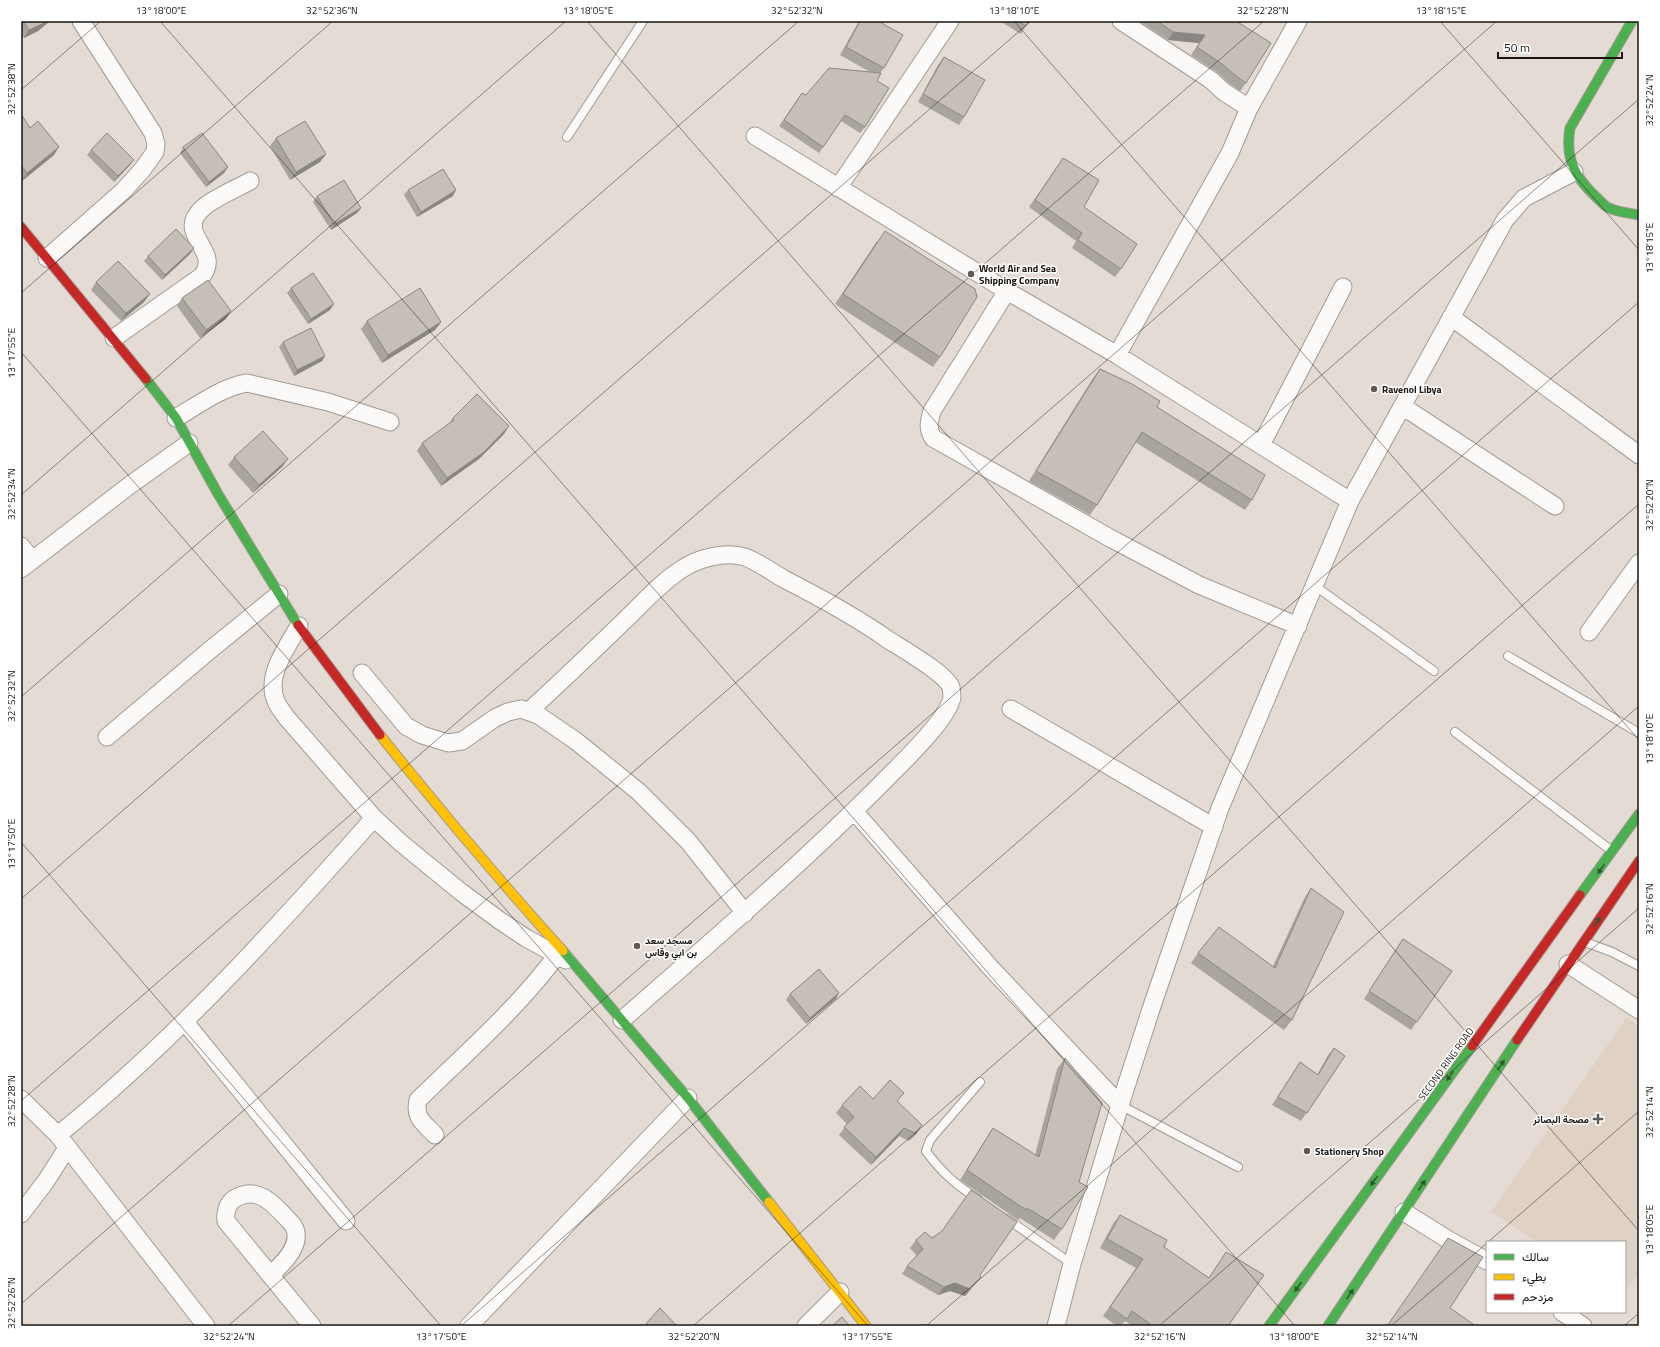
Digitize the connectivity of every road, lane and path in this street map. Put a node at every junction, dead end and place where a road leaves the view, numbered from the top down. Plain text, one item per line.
1 (81, 21) edge
2 (643, 21) edge
3 (950, 21) edge
4 (1121, 21) edge
5 (1298, 21) edge
6 (1631, 26) edge
7 (1249, 108) junction
8 (755, 136) dead end
9 (566, 137) dead end
10 (1574, 172) junction
11 (250, 181) dead end
12 (838, 188) junction
13 (1639, 215) edge
14 (21, 227) edge
15 (47, 258) junction
16 (1343, 287) dead end
17 (1007, 291) junction
18 (1451, 317) junction
19 (114, 338) junction
20 (1117, 355) junction
21 (1402, 406) junction
22 (176, 418) junction
23 (390, 422) dead end
24 (189, 442) junction
25 (1261, 445) junction
26 (1639, 455) edge
27 (1350, 501) junction
28 (1555, 506) dead end
29 (21, 546) edge
30 (1639, 563) edge
31 (27, 565) edge
32 (1314, 586) junction
33 (279, 594) junction
34 (299, 626) junction
35 (1298, 626) junction
36 (1589, 632) dead end
37 (1508, 656) dead end
38 (1434, 670) dead end
39 (362, 673) dead end
40 (1011, 709) dead end
41 (529, 711) junction
42 (1455, 732) dead end
43 (1639, 733) edge
44 (107, 737) dead end
45 (854, 811) junction
46 (1639, 814) edge
47 (374, 818) junction
48 (1214, 827) junction
49 (1613, 852) junction
50 (1639, 861) edge
51 (745, 913) junction
52 (1584, 942) junction
53 (557, 955) junction
54 (1568, 964) junction
55 (1639, 966) edge
56 (578, 968) junction
57 (1523, 976) junction
58 (1639, 1010) edge
59 (622, 1020) junction
60 (185, 1022) junction
61 (980, 1082) dead end
62 (688, 1098) junction
63 (21, 1099) edge
64 (1120, 1105) junction
65 (1426, 1125) dead end
66 (436, 1135) dead end
67 (62, 1142) junction
68 (1238, 1167) dead end
69 (987, 1206) edge
70 (1404, 1212) junction
71 (21, 1214) edge
72 (1000, 1215) edge
73 (346, 1221) dead end
74 (1486, 1260) edge
75 (1072, 1264) junction
76 (270, 1275) junction
77 (840, 1292) junction
78 (1564, 1313) edge
79 (206, 1326) edge
80 (312, 1326) edge
81 (469, 1326) edge
82 (806, 1326) edge
83 (866, 1326) edge
84 (1056, 1326) edge
85 (1270, 1326) edge
86 (1328, 1326) edge
87 (1583, 1326) edge

1 - 15 street
2 - 9 lane
3 - 12 street
4 - 7 street
5 - 7 street
6 - 10 main road
7 - 20 street
8 - 12 street
10 - 13 main road
10 - 18 street
11 - 19 street
12 - 17 street
14 - 15 main road
15 - 19 main road
16 - 25 street
17 - 20 street
17 - 35 street
18 - 21 street
18 - 26 street
19 - 22 main road
20 - 25 street
21 - 27 street
21 - 28 street
22 - 23 street
22 - 24 main road
24 - 31 street
24 - 33 main road
25 - 27 street
27 - 32 street
29 - 31 street
30 - 36 street
32 - 35 street
32 - 38 lane
33 - 34 main road
33 - 44 street
34 - 47 street
34 - 56 main road
35 - 48 street
37 - 43 lane
39 - 41 street
40 - 48 street
41 - 45 street
41 - 51 street
42 - 49 lane
45 - 51 street
45 - 64 street
46 - 49 main road, SECOND RING ROAD
47 - 53 street
47 - 60 street
48 - 64 street
49 -> 57 main road, SECOND RING ROAD
52 -> 50 main road
51 - 59 street
52 - 54 main road
52 - 55 lane
53 - 56 street
53 - 66 street
54 - 58 street
70 -> 54 main road
56 - 59 main road
57 - 65 main road
57 -> 85 main road, SECOND RING ROAD
59 - 62 main road
60 - 67 street
60 - 73 street
61 - 69 lane
62 - 77 main road
62 - 81 street
63 - 67 street
64 - 68 lane
64 - 75 street
67 - 71 street
67 - 79 street
70 - 74 street
86 -> 70 main road
72 - 75 lane
75 - 84 street
76 - 76 street
76 - 80 street
77 - 82 street
77 - 83 main road
78 - 87 street

